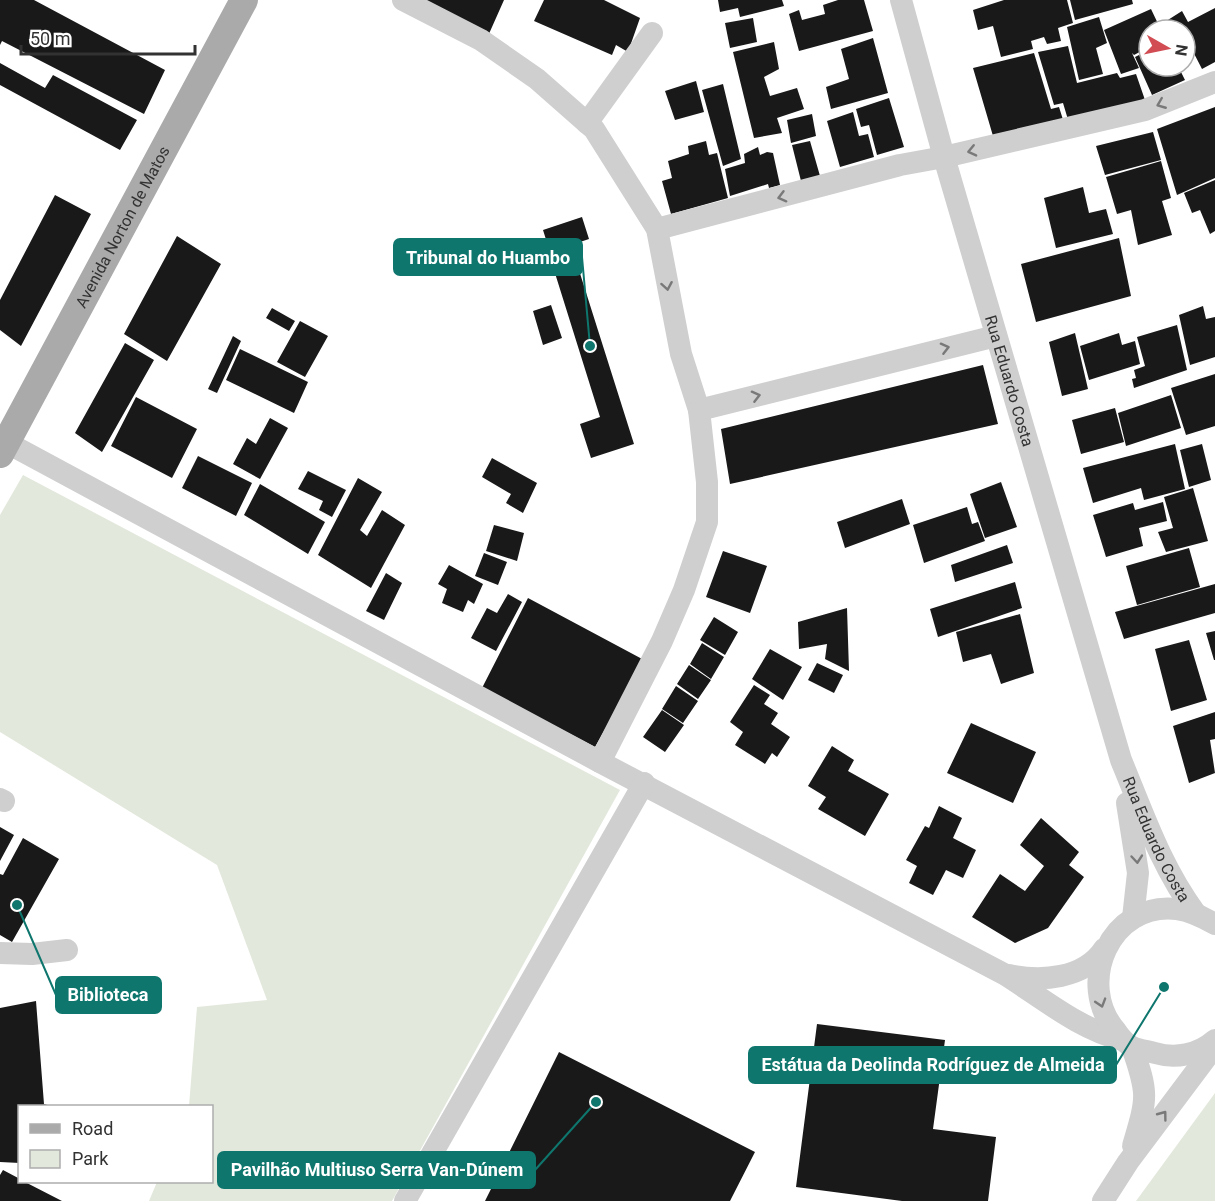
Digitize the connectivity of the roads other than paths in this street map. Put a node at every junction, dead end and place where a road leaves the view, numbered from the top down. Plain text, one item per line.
1 (244, 0) edge
2 (403, 0) edge
3 (902, 0) edge
4 (652, 33) dead end
5 (1215, 82) edge
6 (587, 123) junction
7 (944, 157) junction
8 (657, 228) junction
9 (996, 336) junction
10 (699, 410) junction
11 (2, 445) edge
12 (1121, 760) junction
13 (600, 762) junction
14 (644, 783) junction
15 (1205, 919) edge
16 (1125, 925) junction
17 (67, 950) dead end
18 (0, 952) edge
19 (1004, 974) junction
20 (1215, 1040) edge
21 (1128, 1043) junction
22 (1215, 1046) edge
23 (1128, 1162) junction
24 (405, 1201) edge
25 (1103, 1201) edge

1 - 11 main road, Avenida Norton de Matos
2 - 6 street
3 - 7 street, Rua Eduardo Costa
4 - 6 street
5 -> 7 street
6 - 8 street
7 -> 8 street
7 - 9 street, Rua Eduardo Costa
8 -> 10 street
10 -> 9 street
9 - 12 street, Rua Eduardo Costa
10 - 13 street
11 - 13 street
12 - 15 street, Rua Eduardo Costa
12 -> 16 street, Rua Eduardo Costa
13 - 14 street
14 - 19 street
14 - 24 street
15 - 16 street
16 - 19 street
16 -> 21 street
17 - 18 street
19 - 21 street
20 - 21 street
21 - 23 street
23 -> 22 street
23 - 25 street

